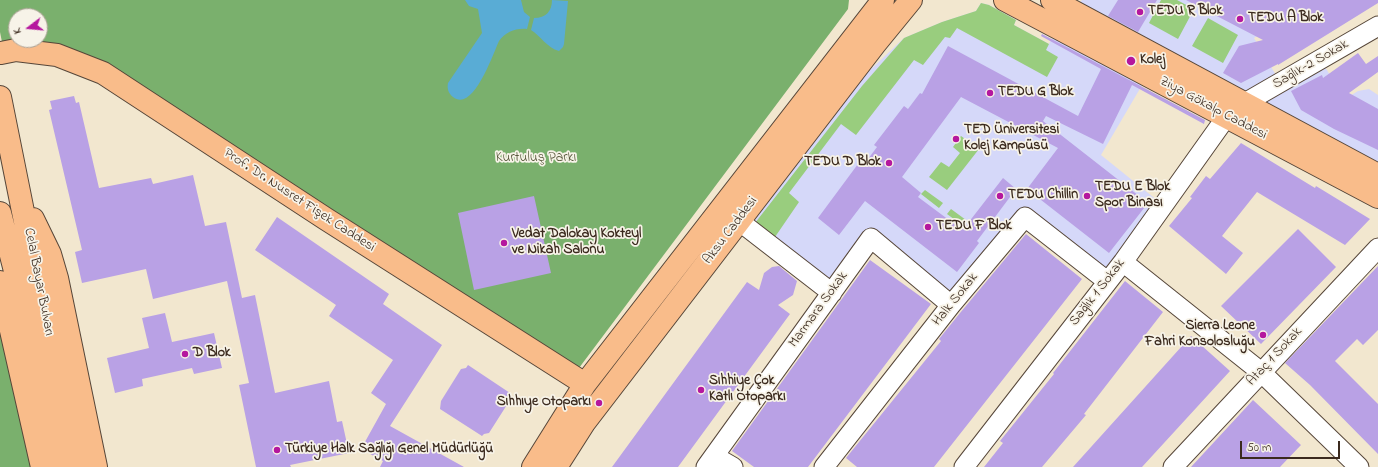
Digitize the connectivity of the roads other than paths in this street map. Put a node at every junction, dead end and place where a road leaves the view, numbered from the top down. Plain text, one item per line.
1 (884, 0) edge
2 (911, 0) edge
3 (1006, 0) edge
4 (1063, 2) edge
5 (1378, 26) edge
6 (1, 53) dead end
7 (0, 97) edge
8 (1235, 110) junction
9 (1378, 175) edge
10 (1378, 197) edge
11 (22, 202) junction
12 (0, 213) edge
13 (739, 221) junction
14 (1378, 248) edge
15 (1123, 262) junction
16 (16, 270) edge
17 (1107, 281) junction
18 (832, 293) junction
19 (951, 305) junction
20 (1261, 372) junction
21 (586, 384) junction
22 (710, 461) edge
23 (42, 467) edge
24 (57, 467) edge
25 (77, 467) edge
26 (96, 467) edge
27 (533, 467) edge
28 (556, 467) edge
29 (733, 467) edge
30 (824, 467) edge
31 (964, 467) edge
32 (1173, 467) edge
33 (1360, 467) edge

1 - 21 main road, Aksu Caddesi
2 - 13 main road, Aksu Caddesi
3 - 8 main road, Ziya Gökalp Caddesi
4 - 8 main road, Ziya Gökalp Caddesi
5 - 8 street, Sağlık-2 Sokak
6 - 21 main road, Prof. Dr. Nusret Fişek Caddesi
7 - 11 main road, Celal Bayar Bulvarı
8 - 9 main road, Ziya Gökalp Caddesi
8 - 10 main road, Ziya Gökalp Caddesi
8 - 15 street, Sağlık 1 Sokak
11 - 16 main road, Celal Bayar Bulvarı
11 - 26 main road
12 - 16 main road, Celal Bayar Bulvarı
13 - 18 street
13 - 28 main road, Aksu Caddesi
14 - 20 street, Ataç 1 Sokak
15 - 17 street, Sağlık 1 Sokak
15 - 20 street
16 - 23 main road
16 - 24 main road, Celal Bayar Bulvarı
16 - 25 main road, Celal Bayar Bulvarı
17 - 19 street, Halk Sokak
17 - 31 street, Sağlık 1 Sokak
18 - 19 street, Marmara Sokak
18 - 22 street, Marmara Sokak
19 - 30 street, Halk Sokak
20 - 32 street, Ataç 1 Sokak
20 - 33 street
21 - 27 main road, Aksu Caddesi
22 - 29 street

